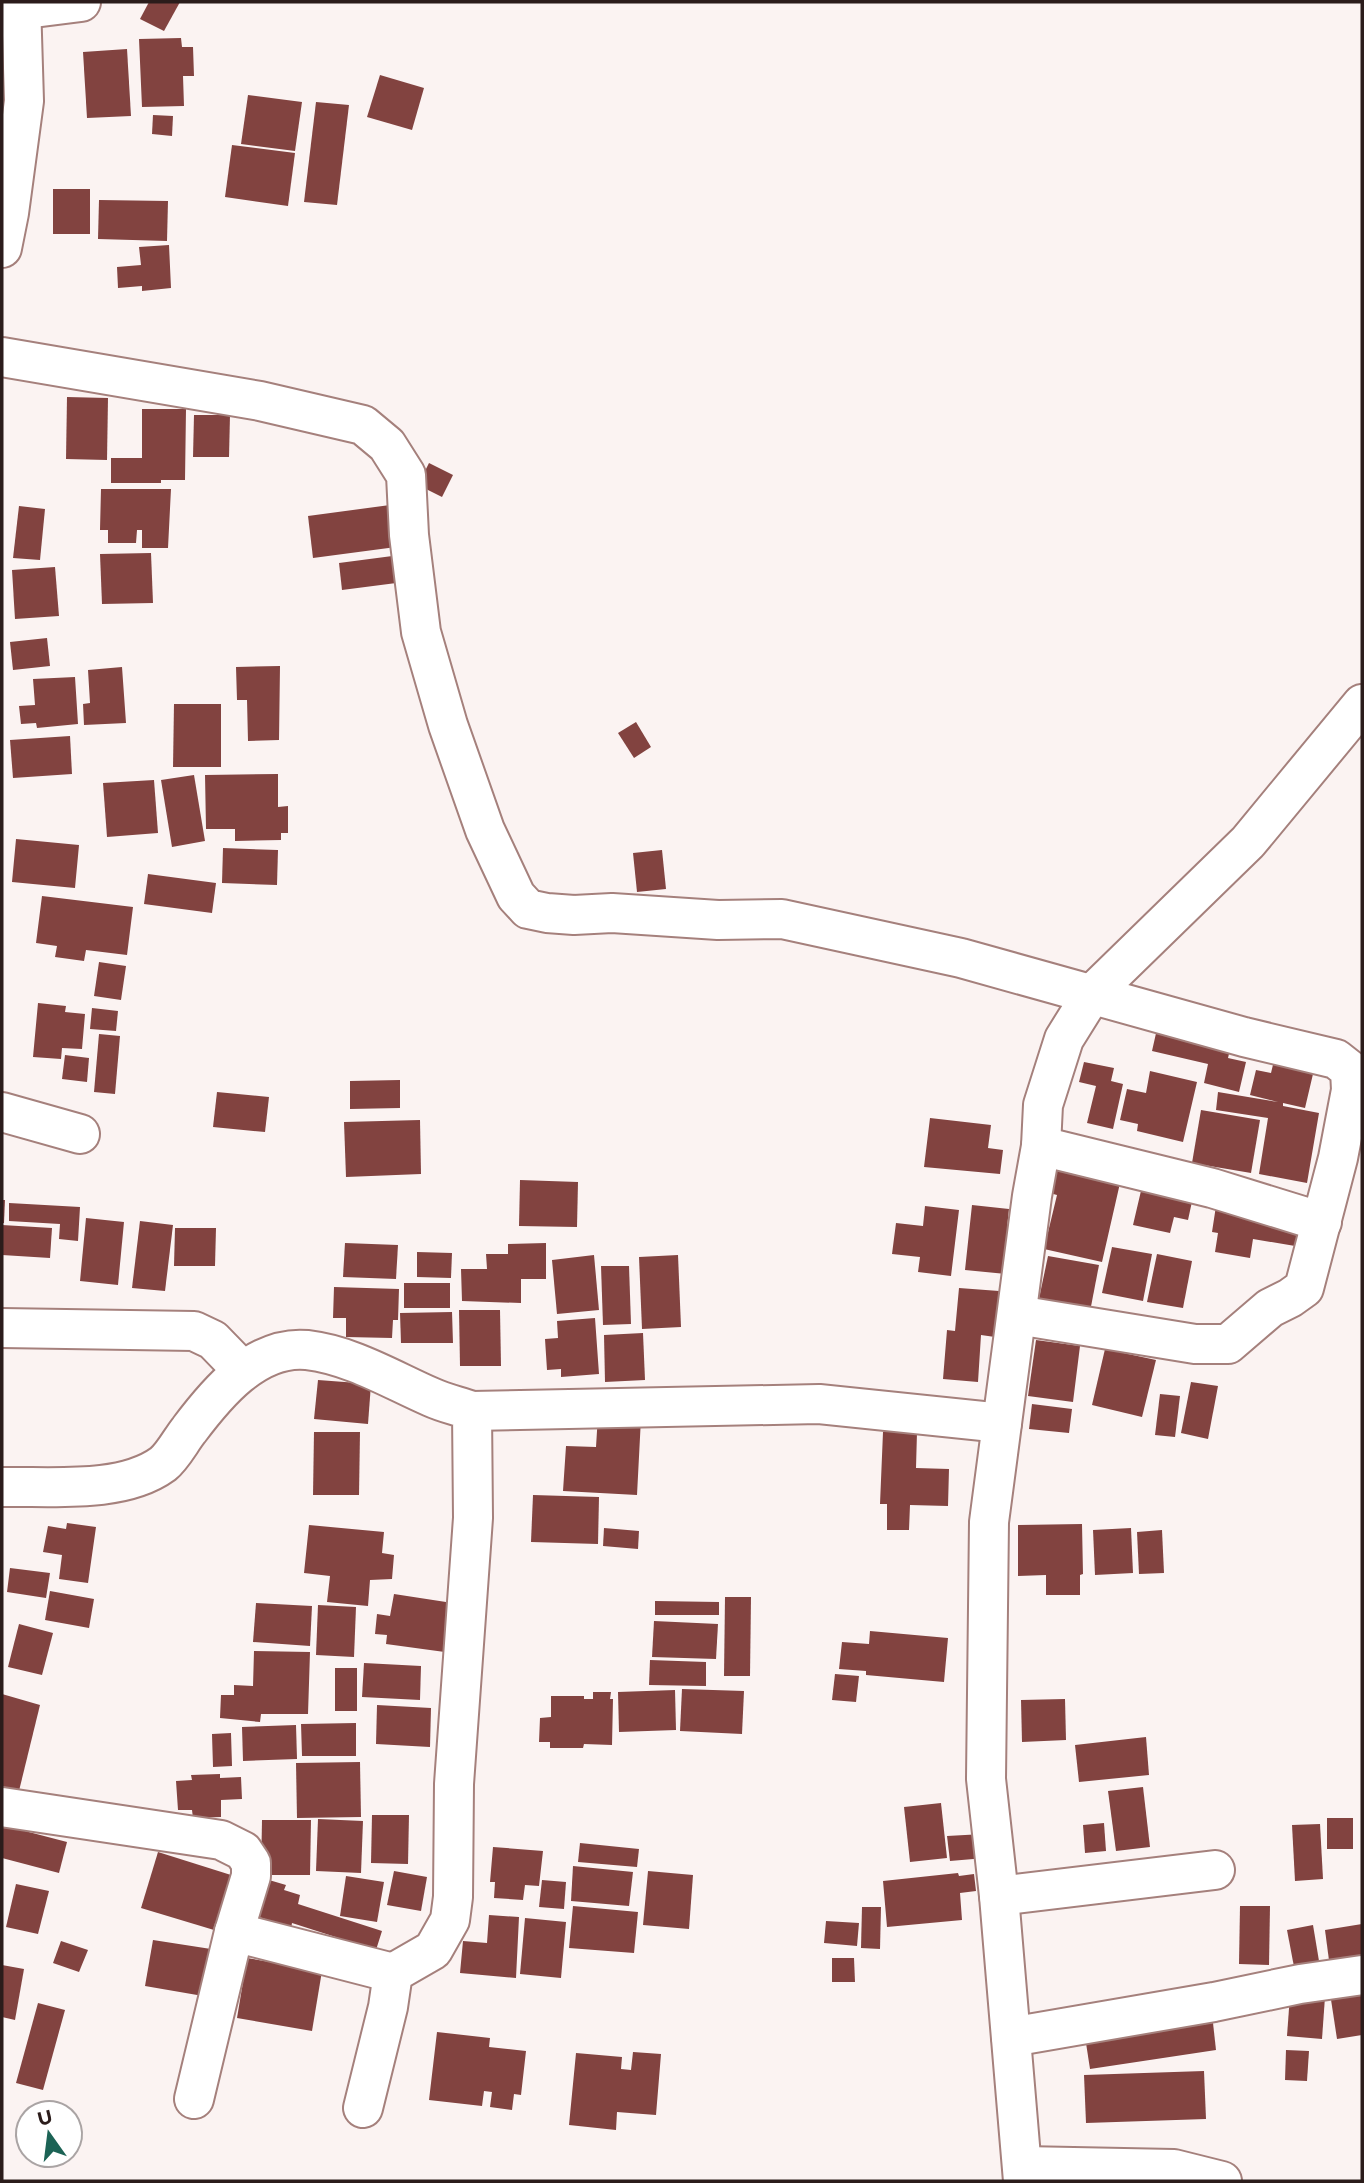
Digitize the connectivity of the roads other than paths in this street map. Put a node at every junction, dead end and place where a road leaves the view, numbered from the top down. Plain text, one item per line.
1 (81, 2) edge
2 (15, 8) edge
3 (2, 248) edge
4 (2, 357) edge
5 (1362, 704) edge
6 (1092, 994) junction
7 (2, 1112) edge
8 (80, 1133) dead end
9 (1041, 1146) junction
10 (1322, 1222) junction
11 (1017, 1315) junction
12 (2, 1328) edge
13 (243, 1371) junction
14 (472, 1411) junction
15 (1002, 1423) junction
16 (2, 1487) edge
17 (2, 1807) edge
18 (1215, 1870) dead end
19 (999, 1896) junction
20 (234, 1932) junction
21 (393, 1973) junction
22 (1362, 1975) edge
23 (1011, 2037) junction
24 (194, 2099) dead end
25 (363, 2108) dead end
26 (1023, 2174) edge
27 (1222, 2181) edge

1 - 2 street
2 - 3 street
4 - 6 street
5 - 6 street
6 - 9 street
6 - 10 street
7 - 8 street
9 - 10 street
9 - 11 street
10 - 11 street
11 - 15 street
12 - 13 street
13 - 14 street
13 - 16 street
14 - 15 street
14 - 21 street
15 - 19 street
17 - 20 street
18 - 19 street
19 - 23 street
20 - 21 street
20 - 24 street
21 - 25 street
22 - 23 street
23 - 26 street
26 - 27 street

